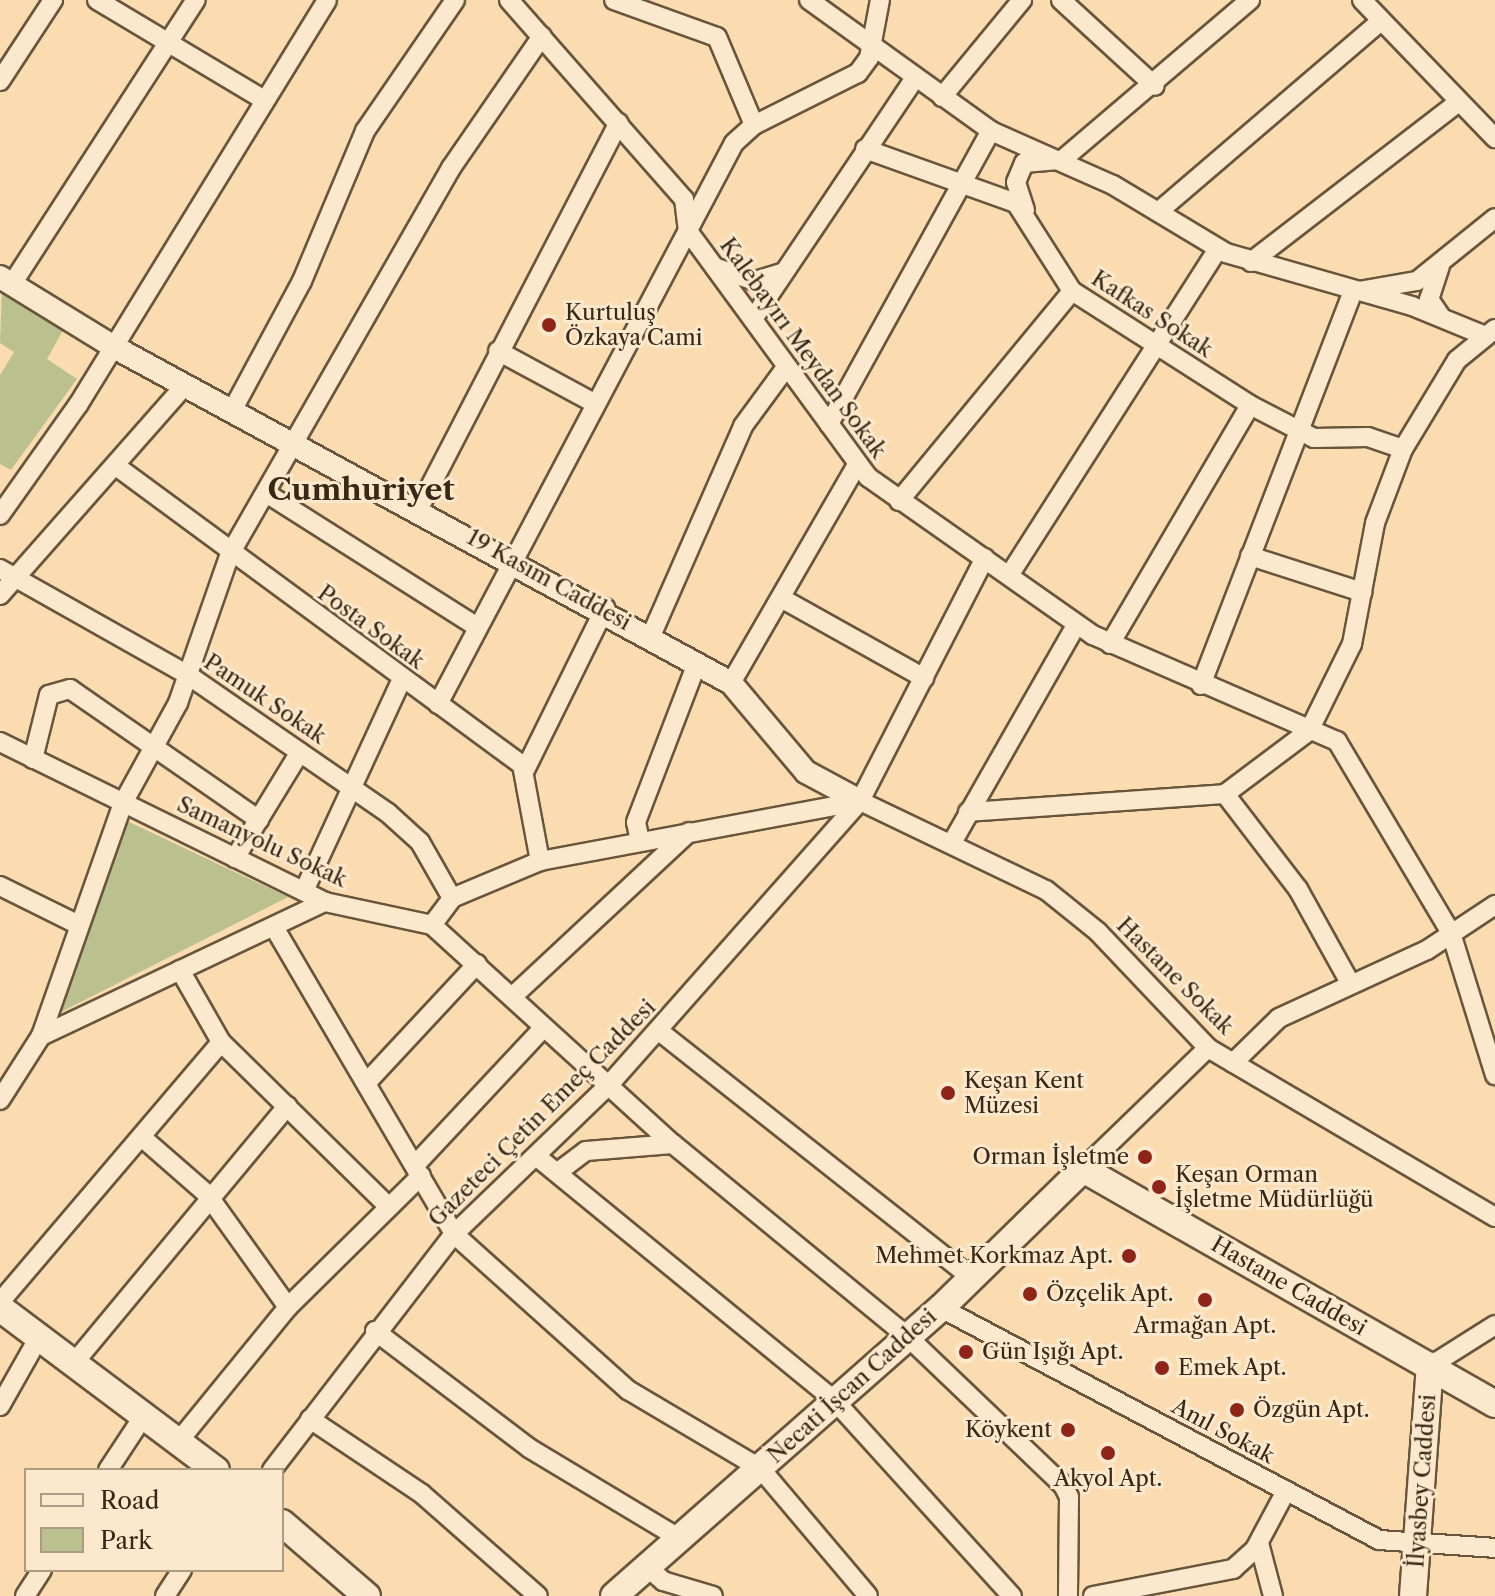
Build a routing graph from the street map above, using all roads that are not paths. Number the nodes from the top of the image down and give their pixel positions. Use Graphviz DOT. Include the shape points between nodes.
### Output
graph roads {
  1 [pos="53,0"];
  2 [pos="97,0"];
  3 [pos="196,0"];
  4 [pos="327,0"];
  5 [pos="455,0"];
  6 [pos="509,0"];
  7 [pos="614,0"];
  8 [pos="809,0"];
  9 [pos="880,0"];
  10 [pos="1022,0"];
  11 [pos="1061,0"];
  12 [pos="1250,0"];
  13 [pos="1365,1"];
  14 [pos="1380,22"];
  15 [pos="542,36"];
  16 [pos="169,40"];
  17 [pos="872,47"];
  18 [pos="914,79"];
  19 [pos="0,81"];
  20 [pos="1155,86"];
  21 [pos="942,97"];
  22 [pos="261,98"];
  23 [pos="1456,104"];
  24 [pos="619,123"];
  25 [pos="754,125"];
  26 [pos="991,131"];
  27 [pos="1495,138"];
  28 [pos="865,149"];
  29 [pos="1022,159"];
  30 [pos="1062,160"];
  31 [pos="957,182"];
  32 [pos="1158,212"];
  33 [pos="1027,215"];
  34 [pos="1495,218"];
  35 [pos="688,231"];
  36 [pos="1218,249"];
  37 [pos="1251,262"];
  38 [pos="1442,263"];
  39 [pos="714,266"];
  40 [pos="784,271"];
  41 [pos="3,279"];
  42 [pos="1072,291"];
  43 [pos="1353,292"];
  44 [pos="1441,317"];
  45 [pos="753,319"];
  46 [pos="1489,332"];
  47 [pos="1154,346"];
  48 [pos="114,347"];
  49 [pos="498,351"];
  50 [pos="787,366"];
  51 [pos="186,384"];
  52 [pos="596,404"];
  53 [pos="1250,405"];
  54 [pos="233,409"];
  55 [pos="829,424"];
  56 [pos="1300,431"];
  57 [pos="297,445"];
  58 [pos="1403,449"];
  59 [pos="857,465"];
  60 [pos="116,466"];
  61 [pos="266,493"];
  62 [pos="899,501"];
  63 [pos="418,510"];
  64 [pos="0,515"];
  65 [pos="230,554"];
  66 [pos="1250,556"];
  67 [pos="511,558"];
  68 [pos="985,558"];
  69 [pos="0,569"];
  70 [pos="1010,574"];
  71 [pos="19,575"];
  72 [pos="1362,592"];
  73 [pos="0,595"];
  74 [pos="781,598"];
  75 [pos="605,608"];
  76 [pos="1076,625"];
  77 [pos="477,627"];
  78 [pos="651,636"];
  79 [pos="1110,644"];
  80 [pos="697,663"];
  81 [pos="188,675"];
  82 [pos="924,678"];
  83 [pos="402,679"];
  84 [pos="731,683"];
  85 [pos="1201,685"];
  86 [pos="438,704"];
  87 [pos="1309,731"];
  88 [pos="0,742"];
  89 [pos="154,748"];
  90 [pos="300,752"];
  91 [pos="33,759"];
  92 [pos="525,770"];
  93 [pos="806,772"];
  94 [pos="355,790"];
  95 [pos="1225,794"];
  96 [pos="860,801"];
  97 [pos="123,803"];
  98 [pos="801,808"];
  99 [pos="968,812"];
  100 [pos="259,820"];
  101 [pos="690,831"];
  102 [pos="640,841"];
  103 [pos="953,841"];
  104 [pos="235,858"];
  105 [pos="540,861"];
  106 [pos="0,886"];
  107 [pos="304,891"];
  108 [pos="452,898"];
  109 [pos="325,902"];
  110 [pos="1495,905"];
  111 [pos="77,924"];
  112 [pos="432,925"];
  113 [pos="274,927"];
  114 [pos="1451,933"];
  115 [pos="477,964"];
  116 [pos="180,970"];
  117 [pos="1350,983"];
  118 [pos="512,997"];
  119 [pos="544,1027"];
  120 [pos="659,1031"];
  121 [pos="41,1036"];
  122 [pos="221,1042"];
  123 [pos="1208,1048"];
  124 [pos="1233,1063"];
  125 [pos="1495,1075"];
  126 [pos="368,1081"];
  127 [pos="608,1086"];
  128 [pos="0,1100"];
  129 [pos="287,1106"];
  130 [pos="145,1140"];
  131 [pos="673,1144"];
  132 [pos="536,1156"];
  133 [pos="1086,1165"];
  134 [pos="418,1170"];
  135 [pos="558,1172"];
  136 [pos="207,1194"];
  137 [pos="386,1204"];
  138 [pos="1495,1217"];
  139 [pos="454,1234"];
  140 [pos="972,1278"];
  141 [pos="0,1302"];
  142 [pos="288,1307"];
  143 [pos="0,1308"];
  144 [pos="941,1308"];
  145 [pos="1495,1325"];
  146 [pos="375,1331"];
  147 [pos="39,1337"];
  148 [pos="909,1338"];
  149 [pos="74,1363"];
  150 [pos="1435,1363"];
  151 [pos="1495,1394"];
  152 [pos="834,1400"];
  153 [pos="1495,1404"];
  154 [pos="0,1406"];
  155 [pos="143,1417"];
  156 [pos="310,1419"];
  157 [pos="178,1442"];
  158 [pos="109,1468"];
  159 [pos="213,1468"];
  160 [pos="273,1468"];
  161 [pos="760,1468"];
  162 [pos="1286,1491"];
  163 [pos="284,1525"];
  164 [pos="679,1538"];
  165 [pos="1259,1543"];
  166 [pos="1417,1548"];
  167 [pos="1495,1548"];
  168 [pos="646,1566"];
  169 [pos="41,1572"];
  170 [pos="181,1572"];
  171 [pos="1208,1576"];
  172 [pos="25,1596"];
  173 [pos="165,1596"];
  174 [pos="367,1596"];
  175 [pos="538,1596"];
  176 [pos="614,1596"];
  177 [pos="713,1596"];
  178 [pos="868,1596"];
  179 [pos="1012,1596"];
  180 [pos="1068,1596"];
  181 [pos="1093,1596"];
  182 [pos="1201,1596"];
  183 [pos="1273,1596"];
  184 [pos="1413,1596"];
  1 -- 19 [label="street"];
  2 -- 16 [label="street"];
  3 -- 16 [label="street"];
  4 -- 22 [label="street"];
  5 -- 54 [label="street" via="365,131 302,281"];
  6 -- 15 [label="street, Kalebayırı Meydan Sokak"];
  7 -- 25 [label="street" via="717,37"];
  8 -- 17 [label="street"];
  9 -- 17 [label="street"];
  10 -- 21 [label="street"];
  11 -- 20 [label="street"];
  12 -- 20 [label="street"];
  13 -- 14 [label="street"];
  14 -- 23 [label="street"];
  14 -- 32 [label="street"];
  15 -- 24 [label="street, Kalebayırı Meydan Sokak"];
  15 -- 57 [label="street" via="451,168"];
  16 -- 22 [label="street"];
  16 -- 41 [label="street"];
  17 -- 18 [label="street"];
  17 -- 25 [label="street" via="864,67 843,86"];
  18 -- 21 [label="street"];
  18 -- 28 [label="street"];
  20 -- 30 [label="street"];
  21 -- 26 [label="street"];
  22 -- 48 [label="street"];
  23 -- 27 [label="street"];
  23 -- 37 [label="street"];
  24 -- 35 [label="street, Kalebayırı Meydan Sokak" via="686,202"];
  24 -- 49 [label="street"];
  25 -- 35 [label="street" via="734,143"];
  26 -- 29 [label="street"];
  26 -- 31 [label="street"];
  28 -- 31 [label="street, Kafkas Sokak"];
  28 -- 40 [label="street"];
  29 -- 30 [label="street"];
  29 -- 31 [label="street" via="994,189"];
  29 -- 33 [label="street"];
  30 -- 32 [label="street"];
  31 -- 33 [label="street, Kafkas Sokak" via="1008,199"];
  31 -- 55 [label="street"];
  32 -- 36 [label="street"];
  33 -- 42 [label="street, Kafkas Sokak"];
  34 -- 38 [label="street"];
  35 -- 39 [label="street, Kalebayırı Meydan Sokak"];
  35 -- 52 [label="street"];
  36 -- 37 [label="street"];
  36 -- 47 [label="street"];
  37 -- 43 [label="street"];
  38 -- 43 [label="street" via="1411,284"];
  38 -- 44 [label="street" via="1429,299"];
  39 -- 40 [label="street" via="755,281"];
  39 -- 45 [label="street, Kalebayırı Meydan Sokak"];
  40 -- 45 [label="street"];
  41 -- 48 [label="street, 19 Kasım Caddesi"];
  42 -- 47 [label="street, Kafkas Sokak"];
  42 -- 62 [label="street"];
  43 -- 44 [label="street"];
  43 -- 56 [label="street"];
  44 -- 46 [label="street"];
  45 -- 50 [label="street, Kalebayırı Meydan Sokak"];
  46 -- 58 [label="street" via="1457,360"];
  47 -- 53 [label="street, Kafkas Sokak"];
  47 -- 70 [label="street"];
  48 -- 51 [label="street, 19 Kasım Caddesi"];
  48 -- 64 [label="street"];
  49 -- 52 [label="street"];
  49 -- 63 [label="street"];
  50 -- 55 [label="street, Kalebayırı Meydan Sokak"];
  50 -- 78 [label="street" via="743,426"];
  51 -- 54 [label="street, 19 Kasım Caddesi"];
  51 -- 60 [label="street"];
  52 -- 67 [label="street"];
  53 -- 56 [label="street, Kafkas Sokak"];
  53 -- 79 [label="street"];
  54 -- 57 [label="street, 19 Kasım Caddesi"];
  55 -- 59 [label="street, Kalebayırı Meydan Sokak"];
  56 -- 58 [label="street, Kafkas Sokak" via="1321,439 1377,438"];
  56 -- 66 [label="street"];
  57 -- 61 [label="street"];
  57 -- 63 [label="street, 19 Kasım Caddesi"];
  58 -- 72 [label="street" via="1378,512"];
  59 -- 62 [label="street, Kalebayırı Meydan Sokak"];
  59 -- 74 [label="street"];
  60 -- 65 [label="street, Posta Sokak"];
  60 -- 71 [label="street"];
  61 -- 65 [label="street"];
  61 -- 77 [label="street"];
  62 -- 68 [label="street, Kalebayırı Meydan Sokak"];
  63 -- 67 [label="street, 19 Kasım Caddesi"];
  65 -- 81 [label="street"];
  65 -- 83 [label="street, Posta Sokak"];
  66 -- 72 [label="street"];
  66 -- 85 [label="street"];
  67 -- 75 [label="street, 19 Kasım Caddesi"];
  67 -- 77 [label="street"];
  68 -- 70 [label="street, Kalebayırı Meydan Sokak"];
  68 -- 82 [label="street, Gazeteci Çetin Emeç Caddesi"];
  69 -- 71 [label="street, Pamuk Sokak"];
  70 -- 76 [label="street, Kalebayırı Meydan Sokak"];
  71 -- 73 [label="street"];
  71 -- 81 [label="street, Pamuk Sokak"];
  72 -- 87 [label="street" via="1352,644"];
  74 -- 82 [label="street"];
  74 -- 84 [label="street"];
  75 -- 78 [label="street, 19 Kasım Caddesi"];
  75 -- 92 [label="street"];
  76 -- 79 [label="street, Kalebayırı Meydan Sokak"];
  76 -- 99 [label="street"];
  77 -- 86 [label="street"];
  78 -- 80 [label="street, 19 Kasım Caddesi"];
  79 -- 85 [label="street, Kalebayırı Meydan Sokak"];
  80 -- 84 [label="street, 19 Kasım Caddesi"];
  80 -- 102 [label="street" via="636,822"];
  81 -- 89 [label="street"];
  81 -- 90 [label="street, Pamuk Sokak"];
  82 -- 96 [label="street, Gazeteci Çetin Emeç Caddesi"];
  83 -- 86 [label="street, Posta Sokak"];
  83 -- 94 [label="street"];
  84 -- 93 [label="street, 19 Kasım Caddesi"];
  85 -- 87 [label="street, Kalebayırı Meydan Sokak"];
  86 -- 92 [label="street, Posta Sokak"];
  87 -- 95 [label="street"];
  87 -- 114 [label="street, Kalebayırı Meydan Sokak" via="1337,741"];
  88 -- 91 [label="street, Samanyolu Sokak"];
  89 -- 91 [label="street" via="63,688 49,695"];
  89 -- 97 [label="street"];
  89 -- 100 [label="street"];
  90 -- 94 [label="street, Pamuk Sokak"];
  90 -- 100 [label="street"];
  91 -- 97 [label="street, Samanyolu Sokak"];
  92 -- 105 [label="street"];
  93 -- 96 [label="street, 19 Kasım Caddesi"];
  93 -- 98 [label="street" via="811,793"];
  94 -- 107 [label="street"];
  94 -- 108 [label="street, Pamuk Sokak" via="413,834"];
  95 -- 99 [label="street"];
  95 -- 117 [label="street" via="1298,889"];
  96 -- 98 [label="street"];
  96 -- 103 [label="street, Hastane Sokak"];
  96 -- 120 [label="street, Gazeteci Çetin Emeç Caddesi"];
  97 -- 104 [label="street, Samanyolu Sokak"];
  97 -- 111 [label="street"];
  98 -- 101 [label="street"];
  99 -- 103 [label="street"];
  100 -- 104 [label="street"];
  101 -- 102 [label="street"];
  101 -- 118 [label="street"];
  102 -- 105 [label="street"];
  103 -- 123 [label="street, Hastane Sokak" via="1071,909"];
  104 -- 107 [label="street, Samanyolu Sokak"];
  105 -- 108 [label="street"];
  106 -- 111 [label="street"];
  107 -- 109 [label="street, Samanyolu Sokak"];
  108 -- 112 [label="street"];
  109 -- 112 [label="street, Samanyolu Sokak"];
  109 -- 113 [label="street"];
  110 -- 114 [label="street"];
  111 -- 121 [label="street"];
  112 -- 115 [label="street, Samanyolu Sokak"];
  113 -- 116 [label="street"];
  113 -- 126 [label="street"];
  114 -- 117 [label="street"];
  114 -- 125 [label="street, Kalebayırı Meydan Sokak"];
  115 -- 118 [label="street, Samanyolu Sokak"];
  115 -- 126 [label="street"];
  116 -- 121 [label="street"];
  116 -- 122 [label="street"];
  117 -- 124 [label="street" via="1266,1026"];
  118 -- 119 [label="street, Samanyolu Sokak"];
  119 -- 127 [label="street, Samanyolu Sokak"];
  119 -- 134 [label="street"];
  120 -- 127 [label="street, Gazeteci Çetin Emeç Caddesi"];
  120 -- 140 [label="street"];
  121 -- 128 [label="street"];
  122 -- 129 [label="street"];
  122 -- 130 [label="street"];
  123 -- 124 [label="street, Hastane Sokak"];
  123 -- 133 [label="street"];
  124 -- 138 [label="street, Hastane Sokak"];
  126 -- 134 [label="street"];
  127 -- 131 [label="street, Samanyolu Sokak"];
  127 -- 132 [label="street, Gazeteci Çetin Emeç Caddesi"];
  129 -- 136 [label="street"];
  129 -- 137 [label="street"];
  130 -- 136 [label="street"];
  130 -- 141 [label="street"];
  131 -- 135 [label="street" via="586,1151"];
  131 -- 148 [label="street, Samanyolu Sokak"];
  132 -- 135 [label="street"];
  132 -- 139 [label="street, Gazeteci Çetin Emeç Caddesi"];
  133 -- 140 [label="main road, Necati İşcan Caddesi"];
  133 -- 150 [label="main road, Hastane Caddesi"];
  134 -- 137 [label="street"];
  134 -- 139 [label="street"];
  135 -- 152 [label="street"];
  136 -- 142 [label="street"];
  136 -- 149 [label="street"];
  137 -- 142 [label="street"];
  139 -- 146 [label="street, Gazeteci Çetin Emeç Caddesi"];
  139 -- 161 [label="street" via="628,1390"];
  140 -- 144 [label="main road, Necati İşcan Caddesi"];
  142 -- 157 [label="street"];
  143 -- 147 [label="main road"];
  144 -- 148 [label="main road, Necati İşcan Caddesi"];
  144 -- 162 [label="street, Anıl Sokak"];
  145 -- 150 [label="street"];
  146 -- 156 [label="street, Gazeteci Çetin Emeç Caddesi"];
  146 -- 164 [label="street" via="529,1448"];
  147 -- 149 [label="main road"];
  147 -- 154 [label="street"];
  148 -- 152 [label="main road, Necati İşcan Caddesi"];
  148 -- 180 [label="street, Samanyolu Sokak" via="1067,1490"];
  149 -- 155 [label="main road"];
  150 -- 151 [label="main road, Hastane Caddesi"];
  150 -- 153 [label="main road, Hastane Caddesi"];
  150 -- 166 [label="main road, İlyasbey Caddesi"];
  152 -- 161 [label="main road, Necati İşcan Caddesi"];
  152 -- 179 [label="street"];
  155 -- 157 [label="main road"];
  155 -- 158 [label="street"];
  156 -- 160 [label="street, Gazeteci Çetin Emeç Caddesi"];
  156 -- 175 [label="street" via="422,1494"];
  157 -- 159 [label="main road"];
  161 -- 164 [label="main road, Necati İşcan Caddesi"];
  161 -- 178 [label="street"];
  162 -- 165 [label="street"];
  162 -- 166 [label="street, Anıl Sokak" via="1379,1540"];
  163 -- 174 [label="main road"];
  164 -- 168 [label="main road, Necati İşcan Caddesi"];
  165 -- 171 [label="street" via="1240,1565"];
  165 -- 183 [label="street"];
  166 -- 167 [label="street, Anıl Sokak"];
  166 -- 184 [label="main road, İlyasbey Caddesi"];
  168 -- 176 [label="main road, Necati İşcan Caddesi"];
  168 -- 177 [label="street" via="663,1581"];
  169 -- 172 [label="street"];
  170 -- 173 [label="street"];
  171 -- 181 [label="street"];
  171 -- 182 [label="street"];
}
